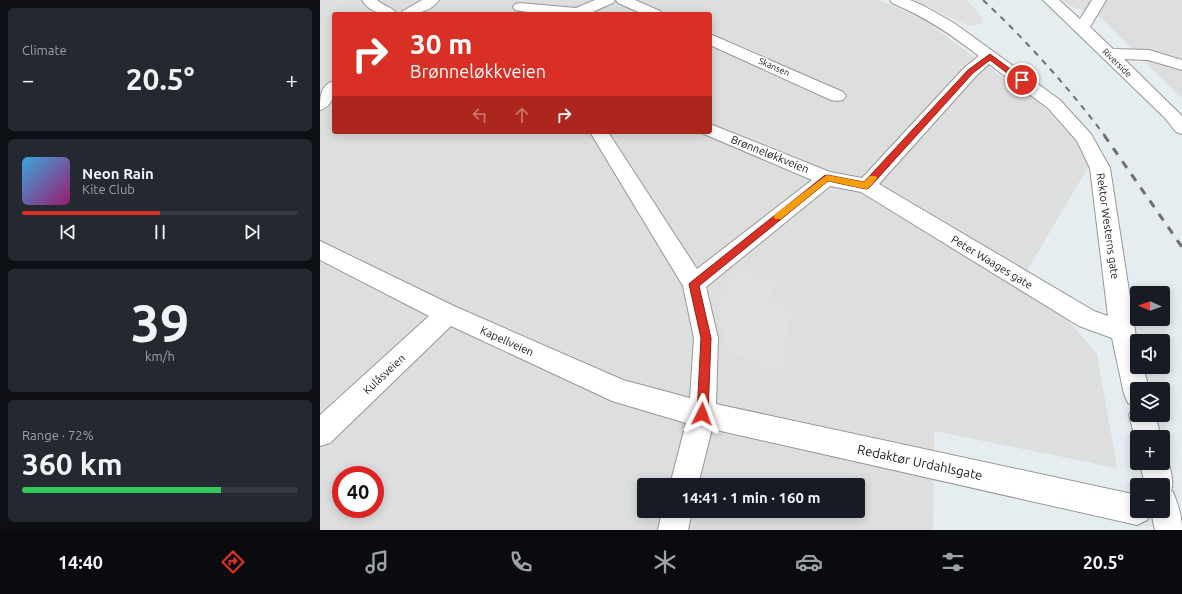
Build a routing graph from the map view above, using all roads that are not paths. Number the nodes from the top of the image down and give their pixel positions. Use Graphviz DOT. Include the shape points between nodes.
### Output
graph roads {
  1 [pos="369,0"];
  2 [pos="432,0"];
  3 [pos="608,0"];
  4 [pos="623,0"];
  5 [pos="897,0"];
  6 [pos="1050,0"];
  7 [pos="1098,0"];
  8 [pos="520,7"];
  9 [pos="386,12"];
  10 [pos="411,12"];
  11 [pos="565,12"];
  12 [pos="577,12"];
  13 [pos="650,12"];
  14 [pos="1082,28"];
  15 [pos="712,40"];
  16 [pos="1107,54"];
  17 [pos="990,56"];
  18 [pos="1182,65"];
  19 [pos="332,89"];
  20 [pos="838,96"];
  21 [pos="320,104"];
  22 [pos="1182,128"];
  23 [pos="712,131"];
  24 [pos="600,134"];
  25 [pos="827,178"];
  26 [pos="866,186"];
  27 [pos="320,250"];
  28 [pos="694,284"];
  29 [pos="448,314"];
  30 [pos="1122,331"];
  31 [pos="1134,382"];
  32 [pos="702,414"];
  33 [pos="320,433"];
  34 [pos="686,478"];
  35 [pos="1130,508"];
  36 [pos="675,518"];
  37 [pos="672,530"];
  1 -- 9 [label="street"];
  2 -- 10 [label="street"];
  3 -- 12 [label="street"];
  4 -- 13 [label="street"];
  5 -- 17 [label="street, Rektor Westerns gate" via="948,26"];
  6 -- 14 [label="street, Riverside"];
  7 -- 14 [label="street"];
  8 -- 11 [label="street"];
  14 -- 16 [label="street, Riverside"];
  15 -- 20 [label="street, Skansen"];
  16 -- 18 [label="street" via="1149,56"];
  16 -- 22 [label="street, Riverside" via="1171,114"];
  17 -- 26 [label="street" via="970,72"];
  17 -- 30 [label="street, Rektor Westerns gate" via="1054,104 1085,138 1100,168"];
  19 -- 21 [label="street"];
  23 -- 25 [label="street, Brønneløkkveien"];
  24 -- 28 [label="street"];
  25 -- 26 [label="street, Peter Waages gate"];
  25 -- 28 [label="street, Brønneløkkveien"];
  26 -- 30 [label="street, Peter Waages gate" via="1087,319"];
  27 -- 29 [label="street, Kapellveien"];
  28 -- 32 [label="street" via="706,338"];
  29 -- 32 [label="street, Kapellveien" via="621,392"];
  29 -- 33 [label="street, Kulåsveien"];
  30 -- 31 [label="street, Rektor Westerns gate"];
  32 -- 34 [label="street"];
  32 -- 35 [label="street, Redaktør Urdahlsgate"];
  36 -- 37 [label="street"];
}
